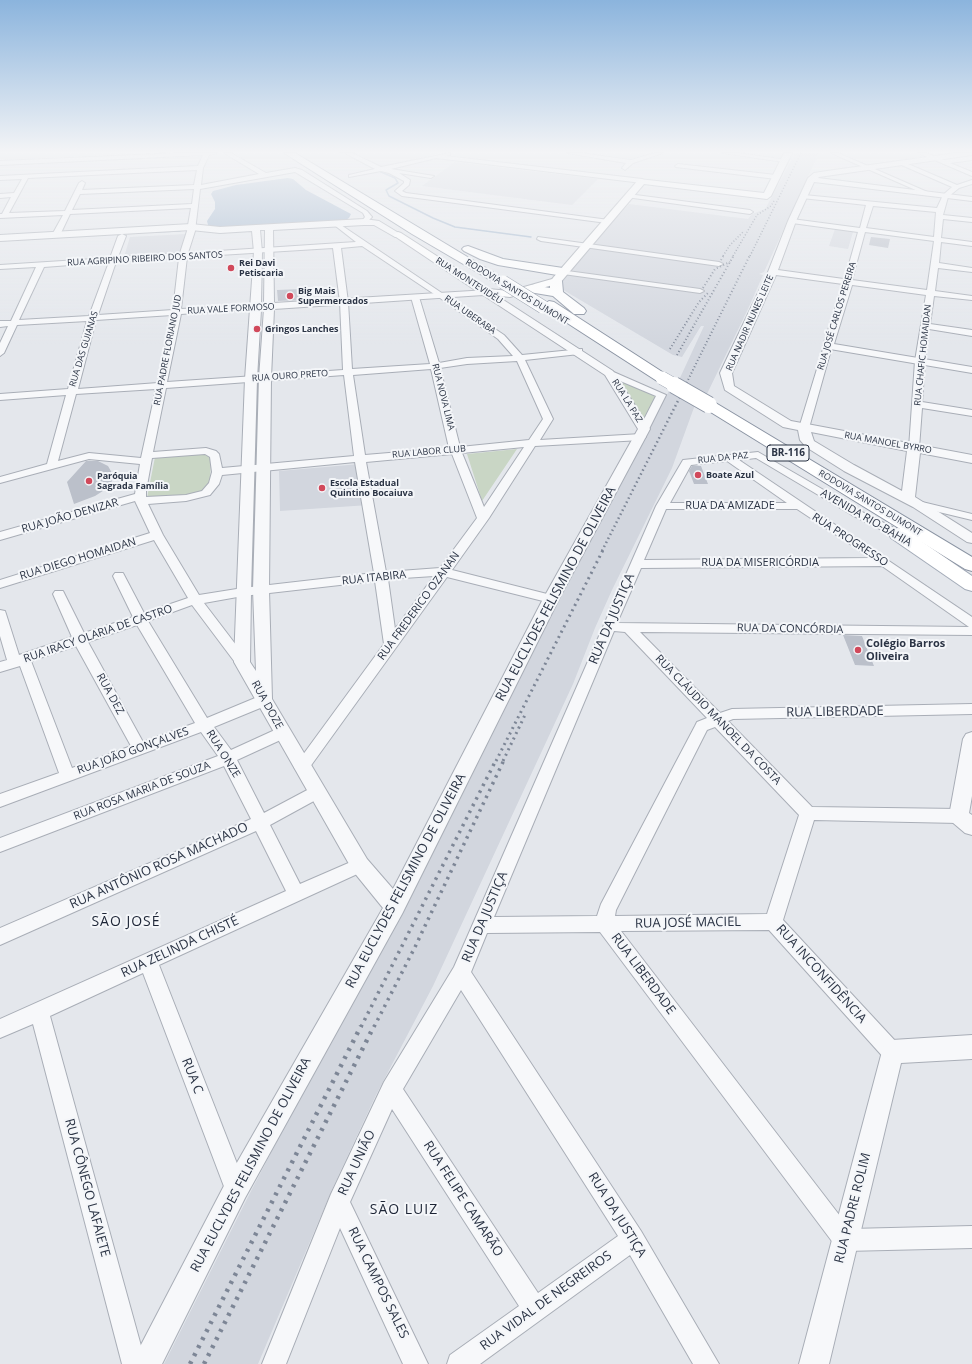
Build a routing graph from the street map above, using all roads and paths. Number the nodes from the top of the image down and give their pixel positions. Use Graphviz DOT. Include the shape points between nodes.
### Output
graph roads {
  1 [pos="64,217"];
  2 [pos="193,217"];
  3 [pos="369,217"];
  4 [pos="391,217"];
  5 [pos="400,217"];
  6 [pos="400,217"];
  7 [pos="574,217"];
  8 [pos="611,217"];
  9 [pos="794,217"];
  10 [pos="866,217"];
  11 [pos="940,217"];
  12 [pos="957,217"];
  13 [pos="972,220"];
  14 [pos="607,221"];
  15 [pos="792,221"];
  16 [pos="364,222"];
  17 [pos="336,224"];
  18 [pos="417,226"];
  19 [pos="256,228"];
  20 [pos="269,228"];
  21 [pos="191,229"];
  22 [pos="862,230"];
  23 [pos="56,235"];
  24 [pos="398,235"];
  25 [pos="122,236"];
  26 [pos="445,236"];
  27 [pos="0,238"];
  28 [pos="540,238"];
  29 [pos="938,239"];
  30 [pos="0,243"];
  31 [pos="363,244"];
  32 [pos="972,244"];
  33 [pos="586,246"];
  34 [pos="337,247"];
  35 [pos="270,251"];
  36 [pos="258,252"];
  37 [pos="183,257"];
  38 [pos="113,261"];
  39 [pos="41,264"];
  40 [pos="720,264"];
  41 [pos="935,266"];
  42 [pos="0,267"];
  43 [pos="972,270"];
  44 [pos="773,272"];
  45 [pos="506,281"];
  46 [pos="559,282"];
  47 [pos="848,282"];
  48 [pos="532,289"];
  49 [pos="700,291"];
  50 [pos="485,292"];
  51 [pos="930,292"];
  52 [pos="510,294"];
  53 [pos="443,296"];
  54 [pos="415,297"];
  55 [pos="972,298"];
  56 [pos="344,302"];
  57 [pos="263,307"];
  58 [pos="508,307"];
  59 [pos="178,312"];
  60 [pos="92,319"];
  61 [pos="14,323"];
  62 [pos="0,324"];
  63 [pos="925,326"];
  64 [pos="972,333"];
  65 [pos="828,346"];
  66 [pos="579,351"];
  67 [pos="0,353"];
  68 [pos="520,358"];
  69 [pos="920,362"];
  70 [pos="435,366"];
  71 [pos="643,366"];
  72 [pos="972,370"];
  73 [pos="348,372"];
  74 [pos="609,373"];
  75 [pos="265,378"];
  76 [pos="251,379"];
  77 [pos="162,385"];
  78 [pos="71,392"];
  79 [pos="661,395"];
  80 [pos="0,397"];
  81 [pos="917,404"];
  82 [pos="972,413"];
  83 [pos="804,428"];
  84 [pos="642,433"];
  85 [pos="533,443"];
  86 [pos="914,448"];
  87 [pos="455,449"];
  88 [pos="758,455"];
  89 [pos="728,457"];
  90 [pos="148,458"];
  91 [pos="360,458"];
  92 [pos="972,459"];
  93 [pos="687,462"];
  94 [pos="52,464"];
  95 [pos="265,468"];
  96 [pos="249,470"];
  97 [pos="217,472"];
  98 [pos="0,480"];
  99 [pos="141,499"];
  100 [pos="913,502"];
  101 [pos="662,506"];
  102 [pos="799,506"];
  103 [pos="866,507"];
  104 [pos="972,517"];
  105 [pos="483,518"];
  106 [pos="157,535"];
  107 [pos="0,536"];
  108 [pos="972,539"];
  109 [pos="885,562"];
  110 [pos="636,564"];
  111 [pos="972,565"];
  112 [pos="444,572"];
  113 [pos="119,576"];
  114 [pos="381,576"];
  115 [pos="0,584"];
  116 [pos="972,585"];
  117 [pos="261,590"];
  118 [pos="243,592"];
  119 [pos="60,594"];
  120 [pos="551,599"];
  121 [pos="195,600"];
  122 [pos="0,614"];
  123 [pos="141,620"];
  124 [pos="972,623"];
  125 [pos="608,627"];
  126 [pos="629,628"];
  127 [pos="972,631"];
  128 [pos="80,640"];
  129 [pos="391,644"];
  130 [pos="20,661"];
  131 [pos="242,662"];
  132 [pos="0,667"];
  133 [pos="265,700"];
  134 [pos="972,710"];
  135 [pos="717,720"];
  136 [pos="204,725"];
  137 [pos="282,732"];
  138 [pos="972,739"];
  139 [pos="140,749"];
  140 [pos="228,758"];
  141 [pos="302,766"];
  142 [pos="67,775"];
  143 [pos="317,792"];
  144 [pos="0,801"];
  145 [pos="808,813"];
  146 [pos="965,821"];
  147 [pos="260,822"];
  148 [pos="0,845"];
  149 [pos="360,865"];
  150 [pos="296,893"];
  151 [pos="395,907"];
  152 [pos="774,922"];
  153 [pos="605,924"];
  154 [pos="482,925"];
  155 [pos="0,937"];
  156 [pos="149,963"];
  157 [pos="461,973"];
  158 [pos="39,1012"];
  159 [pos="0,1029"];
  160 [pos="972,1047"];
  161 [pos="892,1052"];
  162 [pos="391,1089"];
  163 [pos="236,1188"];
  164 [pos="339,1202"];
  165 [pos="972,1236"];
  166 [pos="633,1239"];
  167 [pos="845,1240"];
  168 [pos="534,1308"];
  169 [pos="134,1364"];
  170 [pos="146,1364"];
  171 [pos="274,1364"];
  172 [pos="416,1364"];
  173 [pos="459,1364"];
  174 [pos="707,1364"];
  175 [pos="814,1364"];
  1 -- 23 [label="street"];
  2 -- 21 [label="street, RUA PADRE FLORIANO JUD"];
  3 -- 16 [label="street"];
  4 -- 24 [label="main road" via="389,224"];
  5 -- 18 [label="main road, RODOVIA SANTOS DUMONT / BR-116"];
  6 -- 45 [label="main road, RODOVIA SANTOS DUMONT / BR-116"];
  7 -- 14 [label="street"];
  8 -- 14 [label="main road"];
  9 -- 15 [label="street, RUA NADIR NUNES LEITE"];
  10 -- 22 [label="street, RUA JOSÉ CARLOS PEREIRA"];
  11 -- 29 [label="street, RUA CHAFIC HOMAIDAN"];
  12 -- 13 [label="street"];
  14 -- 33 [label="main road"];
  15 -- 22 [label="street"];
  15 -- 44 [label="street, RUA NADIR NUNES LEITE"];
  16 -- 17 [label="street, RUA MONTEVIDÉU"];
  16 -- 24 [label="street, RUA MONTEVIDÉU" via="376,223"];
  17 -- 20 [label="street, RUA MONTEVIDÉU"];
  17 -- 31 [label="street, RUA UBERABA"];
  18 -- 24 [label="main road"];
  18 -- 45 [label="main road, RODOVIA SANTOS DUMONT / BR-116"];
  19 -- 20 [label="street, RUA MONTEVIDÉU"];
  19 -- 21 [label="street, RUA MONTEVIDÉU"];
  19 -- 36 [label="street"];
  20 -- 35 [label="street"];
  21 -- 23 [label="street"];
  21 -- 25 [label="street"];
  21 -- 37 [label="street, RUA PADRE FLORIANO JUD"];
  22 -- 29 [label="street"];
  22 -- 47 [label="street, RUA JOSÉ CARLOS PEREIRA"];
  23 -- 27 [label="street"];
  24 -- 50 [label="main road, RUA MONTEVIDÉU"];
  25 -- 30 [label="street"];
  25 -- 38 [label="street, RUA DAS GUIANAS"];
  26 -- 46 [label="main road" via="484,257"];
  28 -- 33 [label="street"];
  29 -- 32 [label="street"];
  29 -- 41 [label="street, RUA CHAFIC HOMAIDAN"];
  31 -- 34 [label="street, RUA AGRIPINO RIBEIRO DOS SANTOS"];
  31 -- 53 [label="street, RUA UBERABA"];
  33 -- 40 [label="street"];
  33 -- 46 [label="main road"];
  34 -- 35 [label="street, RUA AGRIPINO RIBEIRO DOS SANTOS"];
  34 -- 56 [label="street"];
  35 -- 36 [label="street, RUA AGRIPINO RIBEIRO DOS SANTOS"];
  35 -- 57 [label="street"];
  36 -- 37 [label="street, RUA AGRIPINO RIBEIRO DOS SANTOS"];
  36 -- 57 [label="street"];
  37 -- 38 [label="street, RUA AGRIPINO RIBEIRO DOS SANTOS"];
  37 -- 59 [label="street, RUA PADRE FLORIANO JUD"];
  38 -- 39 [label="street, RUA AGRIPINO RIBEIRO DOS SANTOS"];
  38 -- 60 [label="street, RUA DAS GUIANAS"];
  39 -- 42 [label="street, RUA AGRIPINO RIBEIRO DOS SANTOS"];
  39 -- 61 [label="street"];
  41 -- 43 [label="street"];
  41 -- 51 [label="street, RUA CHAFIC HOMAIDAN"];
  44 -- 47 [label="street"];
  44 -- 83 [label="street, RUA NADIR NUNES LEITE" via="726,373 729,388 787,424"];
  45 -- 71 [label="main road, RODOVIA SANTOS DUMONT / BR-116, bridge" via="638,366"];
  46 -- 48 [label="main road"];
  46 -- 49 [label="street"];
  46 -- 71 [label="main road" via="581,313 630,346"];
  47 -- 51 [label="street"];
  47 -- 65 [label="street, RUA JOSÉ CARLOS PEREIRA"];
  48 -- 52 [label="main road, RUA VALE FORMOSO"];
  50 -- 52 [label="main road, RUA VALE FORMOSO"];
  50 -- 53 [label="street, RUA VALE FORMOSO"];
  50 -- 58 [label="street, RUA MONTEVIDÉU"];
  51 -- 55 [label="street"];
  51 -- 63 [label="street, RUA CHAFIC HOMAIDAN"];
  52 -- 58 [label="street"];
  53 -- 54 [label="street, RUA VALE FORMOSO"];
  53 -- 68 [label="street, RUA UBERABA" via="501,337"];
  54 -- 56 [label="street, RUA VALE FORMOSO"];
  54 -- 70 [label="street, RUA NOVA LIMA"];
  56 -- 57 [label="street, RUA VALE FORMOSO"];
  56 -- 73 [label="street"];
  57 -- 59 [label="street, RUA VALE FORMOSO"];
  57 -- 75 [label="street"];
  57 -- 76 [label="street"];
  58 -- 66 [label="street, RUA MONTEVIDÉU"];
  59 -- 60 [label="street, RUA VALE FORMOSO"];
  59 -- 77 [label="street, RUA PADRE FLORIANO JUD"];
  60 -- 61 [label="street, RUA VALE FORMOSO"];
  60 -- 78 [label="street, RUA DAS GUIANAS"];
  61 -- 62 [label="street, RUA VALE FORMOSO"];
  61 -- 67 [label="street"];
  63 -- 64 [label="street"];
  63 -- 69 [label="street, RUA CHAFIC HOMAIDAN"];
  65 -- 69 [label="street"];
  65 -- 83 [label="street, RUA JOSÉ CARLOS PEREIRA"];
  66 -- 68 [label="street, RUA OURO PRETO"];
  66 -- 74 [label="street, RUA MONTEVIDÉU"];
  68 -- 70 [label="street, RUA OURO PRETO"];
  68 -- 85 [label="street, RUA UBERABA" via="548,419"];
  69 -- 72 [label="street"];
  69 -- 81 [label="street, RUA CHAFIC HOMAIDAN"];
  70 -- 73 [label="street, RUA OURO PRETO"];
  70 -- 87 [label="street, RUA NOVA LIMA"];
  71 -- 103 [label="main road, RODOVIA SANTOS DUMONT / BR-116, bridge"];
  73 -- 75 [label="street, RUA OURO PRETO"];
  73 -- 91 [label="street"];
  74 -- 79 [label="street, RUA MONTEVIDÉU"];
  74 -- 84 [label="street, RUA LA PAZ"];
  75 -- 76 [label="street, RUA OURO PRETO"];
  75 -- 95 [label="street"];
  76 -- 77 [label="street, RUA OURO PRETO"];
  76 -- 96 [label="street"];
  77 -- 78 [label="street, RUA OURO PRETO"];
  77 -- 90 [label="street, RUA PADRE FLORIANO JUD"];
  78 -- 80 [label="street, RUA OURO PRETO"];
  78 -- 94 [label="street, RUA DAS GUIANAS"];
  79 -- 84 [label="street, RUA EUCLYDES FELISMINO DE OLIVEIRA"];
  81 -- 82 [label="street"];
  81 -- 86 [label="street, RUA CHAFIC HOMAIDAN"];
  83 -- 86 [label="street, RUA MANOEL BYRRO"];
  83 -- 100 [label="street" via="806,440 810,444"];
  84 -- 85 [label="street, RUA LABOR CLUB"];
  84 -- 120 [label="street, RUA EUCLYDES FELISMINO DE OLIVEIRA"];
  85 -- 87 [label="street, RUA LABOR CLUB"];
  85 -- 105 [label="street, RUA FREDERICO OZANAN"];
  86 -- 92 [label="street, RUA MANOEL BYRRO"];
  86 -- 100 [label="street, RUA CHAFIC HOMAIDAN"];
  87 -- 91 [label="street, RUA LABOR CLUB"];
  87 -- 105 [label="street, RUA NOVA LIMA"];
  88 -- 89 [label="street, RUA DA PAZ"];
  88 -- 103 [label="street, AVENIDA RIO-BAHIA"];
  89 -- 93 [label="street, RUA DA PAZ"];
  89 -- 102 [label="street, RUA PROGRESSO"];
  90 -- 94 [label="street" via="89,456"];
  90 -- 97 [label="street" via="206,451 215,456"];
  90 -- 99 [label="street, RUA PADRE FLORIANO JUD" via="140,491"];
  91 -- 95 [label="street, RUA LABOR CLUB"];
  91 -- 114 [label="street"];
  93 -- 101 [label="street, RUA DA JUSTIÇA"];
  94 -- 98 [label="street"];
  95 -- 96 [label="street, RUA LABOR CLUB"];
  95 -- 117 [label="street"];
  96 -- 97 [label="street, RUA LABOR CLUB"];
  96 -- 118 [label="street"];
  97 -- 99 [label="street, RUA JOÃO DENIZAR" via="214,484 206,493 186,498"];
  99 -- 106 [label="street, RUA DOZE"];
  99 -- 107 [label="street, RUA JOÃO DENIZAR"];
  100 -- 104 [label="street"];
  100 -- 108 [label="street"];
  101 -- 102 [label="street, RUA DA AMIZADE"];
  101 -- 110 [label="street, RUA DA JUSTIÇA"];
  102 -- 109 [label="street, RUA PROGRESSO"];
  103 -- 111 [label="main road, RODOVIA SANTOS DUMONT / BR-116"];
  103 -- 116 [label="main road, AVENIDA RIO-BAHIA" via="898,534"];
  105 -- 112 [label="street, RUA FREDERICO OZANAN"];
  106 -- 115 [label="street, RUA DIEGO HOMAIDAN"];
  106 -- 121 [label="street, RUA DOZE"];
  109 -- 110 [label="street, RUA DA MISERICÓRDIA"];
  109 -- 124 [label="street, RUA PROGRESSO"];
  110 -- 125 [label="street, RUA DA JUSTIÇA"];
  112 -- 114 [label="street, RUA ITABIRA"];
  112 -- 120 [label="street, RUA ITABIRA"];
  112 -- 129 [label="street, RUA FREDERICO OZANAN"];
  113 -- 123 [label="street, RUA ONZE"];
  114 -- 117 [label="street, RUA ITABIRA"];
  114 -- 129 [label="street"];
  117 -- 118 [label="street, RUA ITABIRA"];
  117 -- 133 [label="street"];
  118 -- 121 [label="street, RUA ITABIRA"];
  118 -- 131 [label="street"];
  119 -- 128 [label="street, RUA DEZ"];
  120 -- 151 [label="street, RUA EUCLYDES FELISMINO DE OLIVEIRA"];
  121 -- 123 [label="street, RUA IRACY OLARIA DE CASTRO"];
  121 -- 131 [label="street, RUA DOZE"];
  122 -- 130 [label="street"];
  123 -- 128 [label="street, RUA IRACY OLARIA DE CASTRO"];
  123 -- 136 [label="street, RUA ONZE"];
  125 -- 126 [label="street, RUA DA CONCÓRDIA"];
  125 -- 154 [label="street, RUA DA JUSTIÇA"];
  126 -- 127 [label="street, RUA DA CONCÓRDIA"];
  126 -- 135 [label="street, RUA CLÁUDIO MANOEL DA COSTA"];
  128 -- 130 [label="street, RUA IRACY OLARIA DE CASTRO"];
  128 -- 139 [label="street, RUA DEZ"];
  129 -- 141 [label="street, RUA FREDERICO OZANAN"];
  130 -- 132 [label="street, RUA IRACY OLARIA DE CASTRO"];
  130 -- 142 [label="street"];
  131 -- 133 [label="street, RUA DOZE"];
  133 -- 136 [label="street, RUA JOÃO GONÇALVES"];
  133 -- 137 [label="street, RUA DOZE"];
  134 -- 135 [label="street, RUA LIBERDADE" via="732,714"];
  135 -- 145 [label="street, RUA CLÁUDIO MANOEL DA COSTA"];
  135 -- 153 [label="street, RUA LIBERDADE" via="702,726 607,909"];
  136 -- 139 [label="street, RUA JOÃO GONÇALVES"];
  136 -- 140 [label="street, RUA ONZE"];
  137 -- 140 [label="street, RUA ROSA MARIA DE SOUZA"];
  137 -- 141 [label="street, RUA DOZE"];
  138 -- 146 [label="street"];
  139 -- 142 [label="street, RUA JOÃO GONÇALVES"];
  140 -- 147 [label="street, RUA ONZE"];
  140 -- 148 [label="street, RUA ROSA MARIA DE SOUZA"];
  141 -- 143 [label="street, RUA DOZE"];
  142 -- 144 [label="street, RUA JOÃO GONÇALVES"];
  143 -- 147 [label="street, RUA ANTÔNIO ROSA MACHADO"];
  143 -- 149 [label="street, RUA DOZE"];
  145 -- 146 [label="street"];
  145 -- 152 [label="street, RUA INCONFIDÊNCIA"];
  147 -- 150 [label="street, RUA ONZE"];
  147 -- 155 [label="street, RUA ANTÔNIO ROSA MACHADO"];
  149 -- 150 [label="street, RUA ZELINDA CHISTÉ"];
  149 -- 151 [label="street, RUA DOZE"];
  150 -- 156 [label="street, RUA ZELINDA CHISTÉ"];
  151 -- 163 [label="street, RUA EUCLYDES FELISMINO DE OLIVEIRA"];
  152 -- 153 [label="street, RUA JOSÉ MACIEL"];
  152 -- 161 [label="street, RUA INCONFIDÊNCIA"];
  153 -- 154 [label="street, RUA JOSÉ MACIEL"];
  153 -- 167 [label="street, RUA LIBERDADE"];
  154 -- 157 [label="street, RUA DA JUSTIÇA"];
  156 -- 158 [label="street, RUA ZELINDA CHISTÉ"];
  156 -- 163 [label="street, RUA C"];
  157 -- 162 [label="street, RUA UNIÃO"];
  157 -- 166 [label="street, RUA DA JUSTIÇA"];
  158 -- 159 [label="street, RUA ZELINDA CHISTÉ"];
  158 -- 169 [label="street, RUA CÔNEGO LAFAIETE"];
  160 -- 161 [label="street"];
  161 -- 167 [label="street, RUA PADRE ROLIM"];
  162 -- 164 [label="street, RUA UNIÃO"];
  162 -- 168 [label="street, RUA FELIPE CAMARÃO"];
  163 -- 170 [label="street, RUA EUCLYDES FELISMINO DE OLIVEIRA"];
  164 -- 171 [label="street, RUA UNIÃO"];
  164 -- 172 [label="street, RUA CAMPOS SALES"];
  165 -- 167 [label="street"];
  166 -- 168 [label="street, RUA VIDAL DE NEGREIROS"];
  166 -- 174 [label="street, RUA DA JUSTIÇA"];
  167 -- 175 [label="street, RUA PADRE ROLIM"];
  168 -- 173 [label="street, RUA VIDAL DE NEGREIROS"];
}
